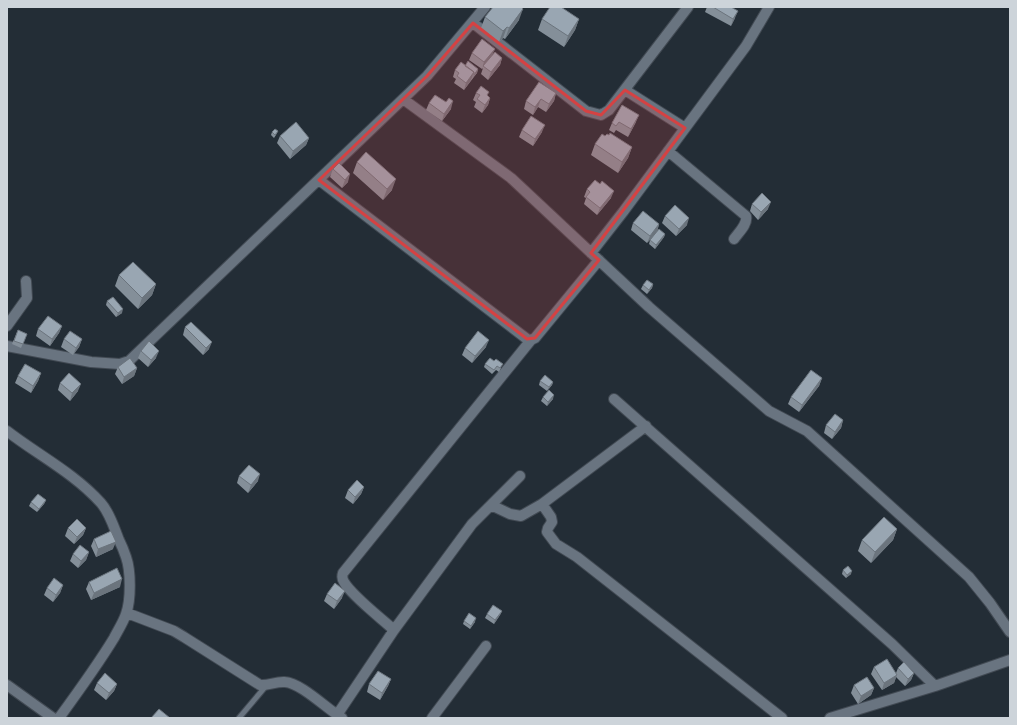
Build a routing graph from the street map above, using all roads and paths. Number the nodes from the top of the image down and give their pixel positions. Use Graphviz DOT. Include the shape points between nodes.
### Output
graph roads {
  1 [pos="485,7"];
  2 [pos="688,7"];
  3 [pos="769,7"];
  4 [pos="473,23"];
  5 [pos="625,90"];
  6 [pos="403,99"];
  7 [pos="685,128"];
  8 [pos="668,151"];
  9 [pos="319,180"];
  10 [pos="734,239"];
  11 [pos="591,253"];
  12 [pos="599,260"];
  13 [pos="26,281"];
  14 [pos="7,326"];
  15 [pos="531,340"];
  16 [pos="7,346"];
  17 [pos="614,399"];
  18 [pos="646,426"];
  19 [pos="7,431"];
  20 [pos="520,476"];
  21 [pos="542,504"];
  22 [pos="491,505"];
  23 [pos="127,613"];
  24 [pos="394,630"];
  25 [pos="1010,632"];
  26 [pos="486,646"];
  27 [pos="1010,660"];
  28 [pos="7,685"];
  29 [pos="266,686"];
  30 [pos="935,686"];
  31 [pos="59,717"];
  32 [pos="340,717"];
  33 [pos="239,718"];
  34 [pos="432,718"];
  35 [pos="782,718"];
  36 [pos="830,718"];
  1 -- 4 [label="street"];
  2 -- 5 [label="street"];
  3 -- 7 [label="street" via="746,46"];
  4 -- 5 [label="street" via="586,111 601,115 609,110"];
  4 -- 6 [label="street" via="427,76"];
  5 -- 7 [label="street"];
  6 -- 9 [label="street"];
  6 -- 11 [label="street" via="511,178"];
  7 -- 8 [label="street"];
  8 -- 10 [label="street" via="746,216 746,223"];
  8 -- 11 [label="street"];
  9 -- 15 [label="street"];
  9 -- 16 [label="street" via="129,361 120,364 91,362"];
  11 -- 12 [label="street"];
  12 -- 15 [label="street"];
  12 -- 25 [label="street" via="769,411 807,431 969,577"];
  13 -- 14 [label="street" via="27,298"];
  15 -- 24 [label="street" via="343,573 344,582 351,591"];
  17 -- 18 [label="street"];
  18 -- 21 [label="street"];
  18 -- 30 [label="street" via="892,644"];
  19 -- 23 [label="street" via="73,477 107,512 129,570"];
  20 -- 22 [label="street"];
  21 -- 22 [label="street" via="521,516"];
  21 -- 35 [label="street" via="551,516 552,522 547,532 556,544"];
  22 -- 24 [label="street" via="472,524"];
  23 -- 29 [label="street" via="184,636 260,685"];
  23 -- 31 [label="street" via="102,658"];
  24 -- 32 [label="street"];
  26 -- 34 [label="street"];
  27 -- 30 [label="street"];
  28 -- 31 [label="street"];
  29 -- 32 [label="street" via="285,682 296,685"];
  29 -- 33 [label="lane"];
  30 -- 36 [label="street"];
}
